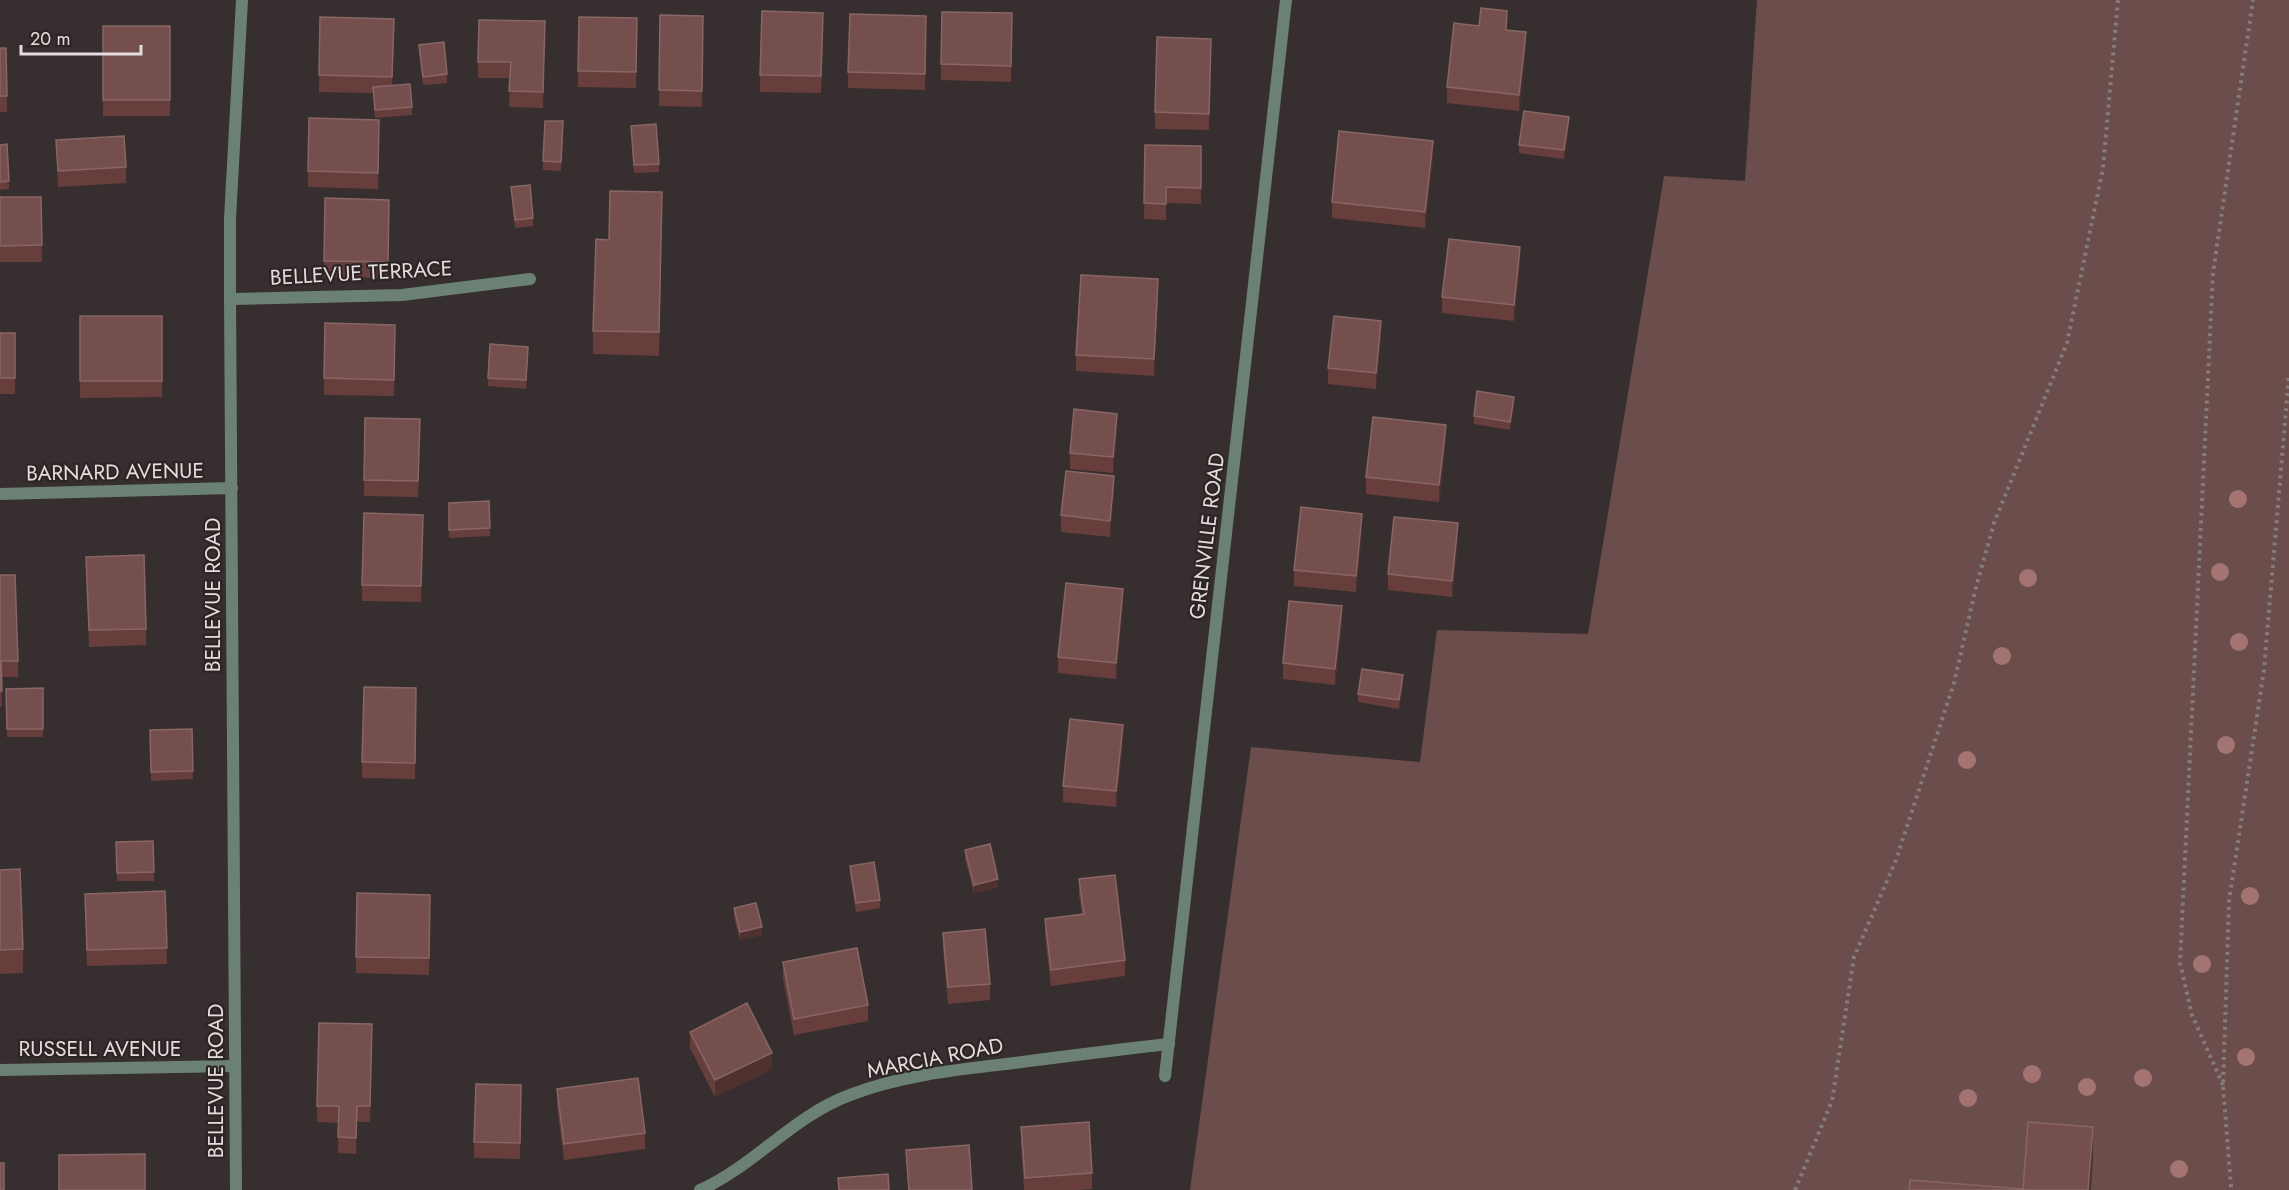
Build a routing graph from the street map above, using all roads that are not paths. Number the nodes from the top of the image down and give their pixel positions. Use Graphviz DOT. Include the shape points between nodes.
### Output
graph roads {
  1 [pos="242,0"];
  2 [pos="1286,0"];
  3 [pos="530,279"];
  4 [pos="230,299"];
  5 [pos="232,488"];
  6 [pos="0,494"];
  7 [pos="1169,1044"];
  8 [pos="236,1066"];
  9 [pos="0,1070"];
  10 [pos="1165,1076"];
  11 [pos="236,1190"];
  12 [pos="700,1190"];
  1 -- 4 [label="street, BELLEVUE ROAD" via="230,219"];
  2 -- 7 [label="street, GRENVILLE ROAD"];
  3 -- 4 [label="street, BELLEVUE TERRACE" via="402,295"];
  4 -- 5 [label="street, BELLEVUE ROAD"];
  5 -- 6 [label="street, BARNARD AVENUE"];
  5 -- 8 [label="street, BELLEVUE ROAD"];
  7 -- 10 [label="street, GRENVILLE ROAD"];
  7 -- 12 [label="street, MARCIA ROAD" via="953,1070 902,1079 849,1095 802,1119 718,1182"];
  8 -- 9 [label="street, RUSSELL AVENUE"];
  8 -- 11 [label="street, BELLEVUE ROAD"];
}
